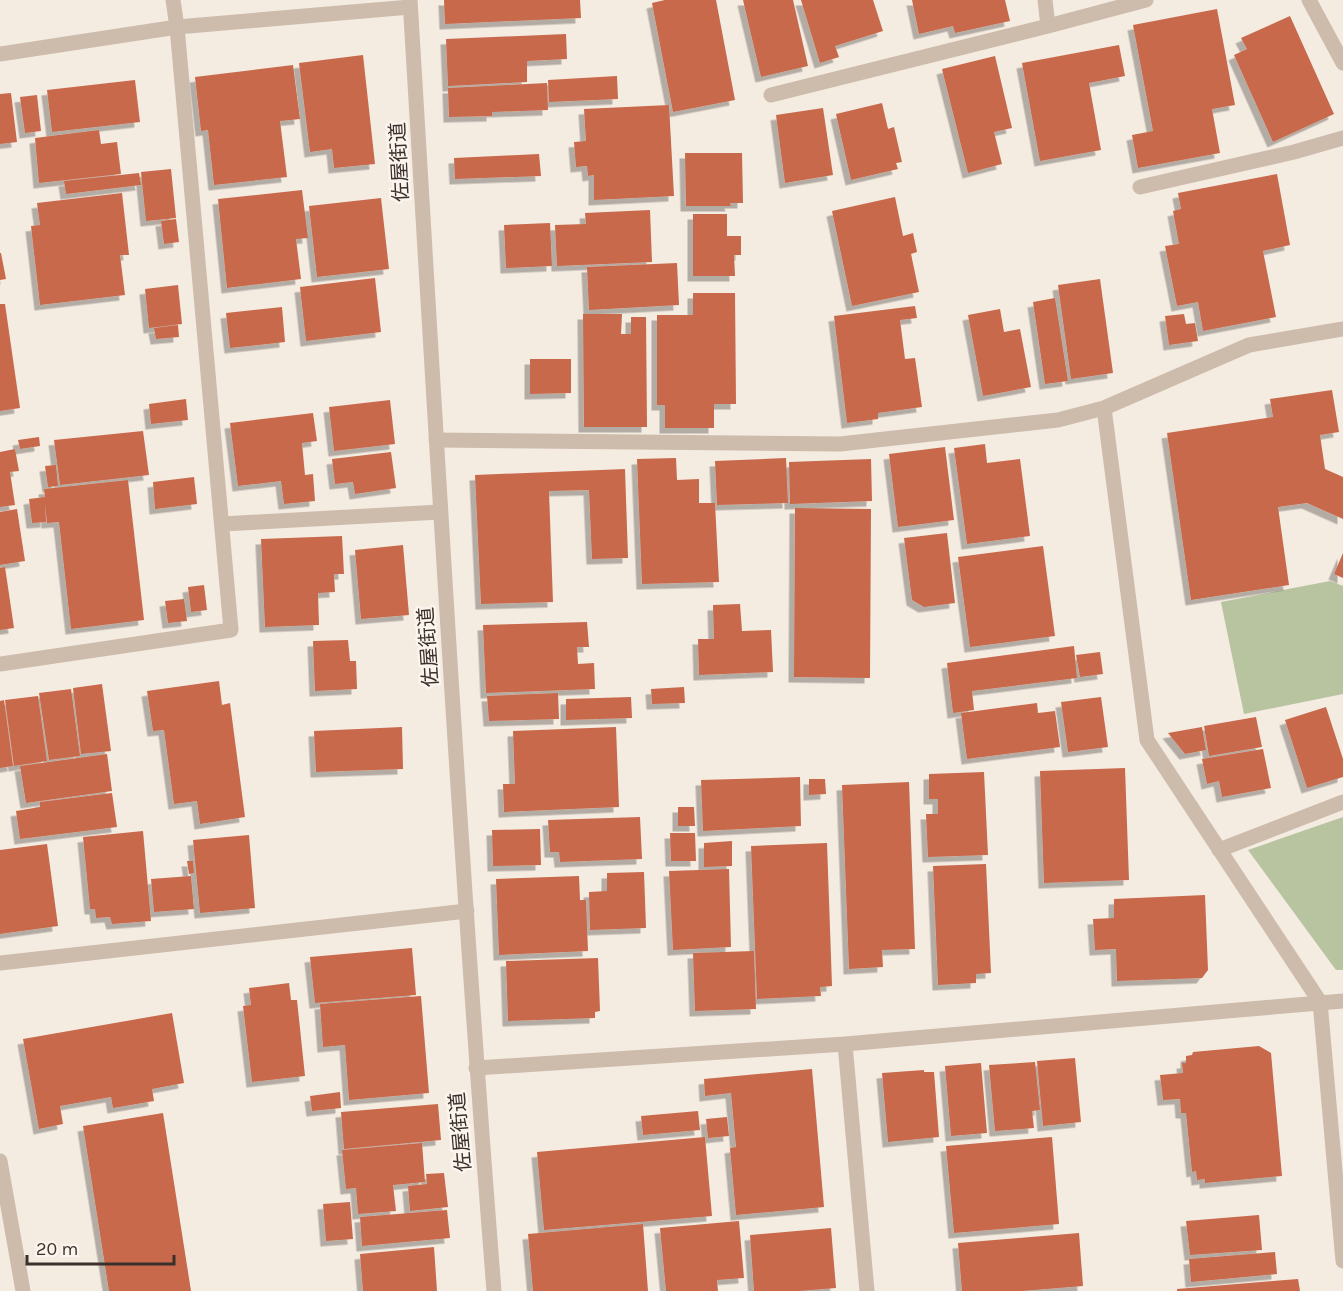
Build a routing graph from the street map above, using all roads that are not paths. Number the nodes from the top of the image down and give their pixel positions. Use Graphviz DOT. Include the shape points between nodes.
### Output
graph roads {
  1 [pos="173,0"];
  2 [pos="1045,0"];
  3 [pos="1146,0"];
  4 [pos="1309,0"];
  5 [pos="410,4"];
  6 [pos="1048,26"];
  7 [pos="177,27"];
  8 [pos="0,54"];
  9 [pos="1343,63"];
  10 [pos="771,94"];
  11 [pos="1343,138"];
  12 [pos="1140,187"];
  13 [pos="1343,328"];
  14 [pos="1104,408"];
  15 [pos="436,440"];
  16 [pos="440,512"];
  17 [pos="222,524"];
  18 [pos="0,664"];
  19 [pos="1343,802"];
  20 [pos="1219,850"];
  21 [pos="467,911"];
  22 [pos="0,963"];
  23 [pos="1343,1001"];
  24 [pos="1320,1002"];
  25 [pos="845,1044"];
  26 [pos="476,1068"];
  27 [pos="0,1161"];
  28 [pos="1343,1261"];
  29 [pos="23,1291"];
  30 [pos="494,1291"];
  31 [pos="867,1291"];
  1 -- 7 [label="street"];
  2 -- 6 [label="street"];
  3 -- 6 [label="street"];
  4 -- 9 [label="street"];
  5 -- 7 [label="street"];
  5 -- 15 [label="street, 佐屋街道"];
  6 -- 10 [label="street"];
  7 -- 8 [label="street"];
  7 -- 17 [label="street"];
  11 -- 12 [label="street"];
  13 -- 14 [label="street" via="1249,345"];
  14 -- 15 [label="street" via="1058,420 840,444"];
  14 -- 20 [label="street" via="1147,740"];
  15 -- 16 [label="street, 佐屋街道"];
  16 -- 17 [label="street"];
  16 -- 21 [label="street, 佐屋街道"];
  17 -- 18 [label="street" via="231,630"];
  19 -- 20 [label="street"];
  20 -- 24 [label="street"];
  21 -- 22 [label="street"];
  21 -- 26 [label="street, 佐屋街道"];
  23 -- 24 [label="street"];
  24 -- 25 [label="street"];
  24 -- 28 [label="street"];
  25 -- 26 [label="street"];
  25 -- 31 [label="street"];
  26 -- 30 [label="street, 佐屋街道"];
  27 -- 29 [label="street"];
}
